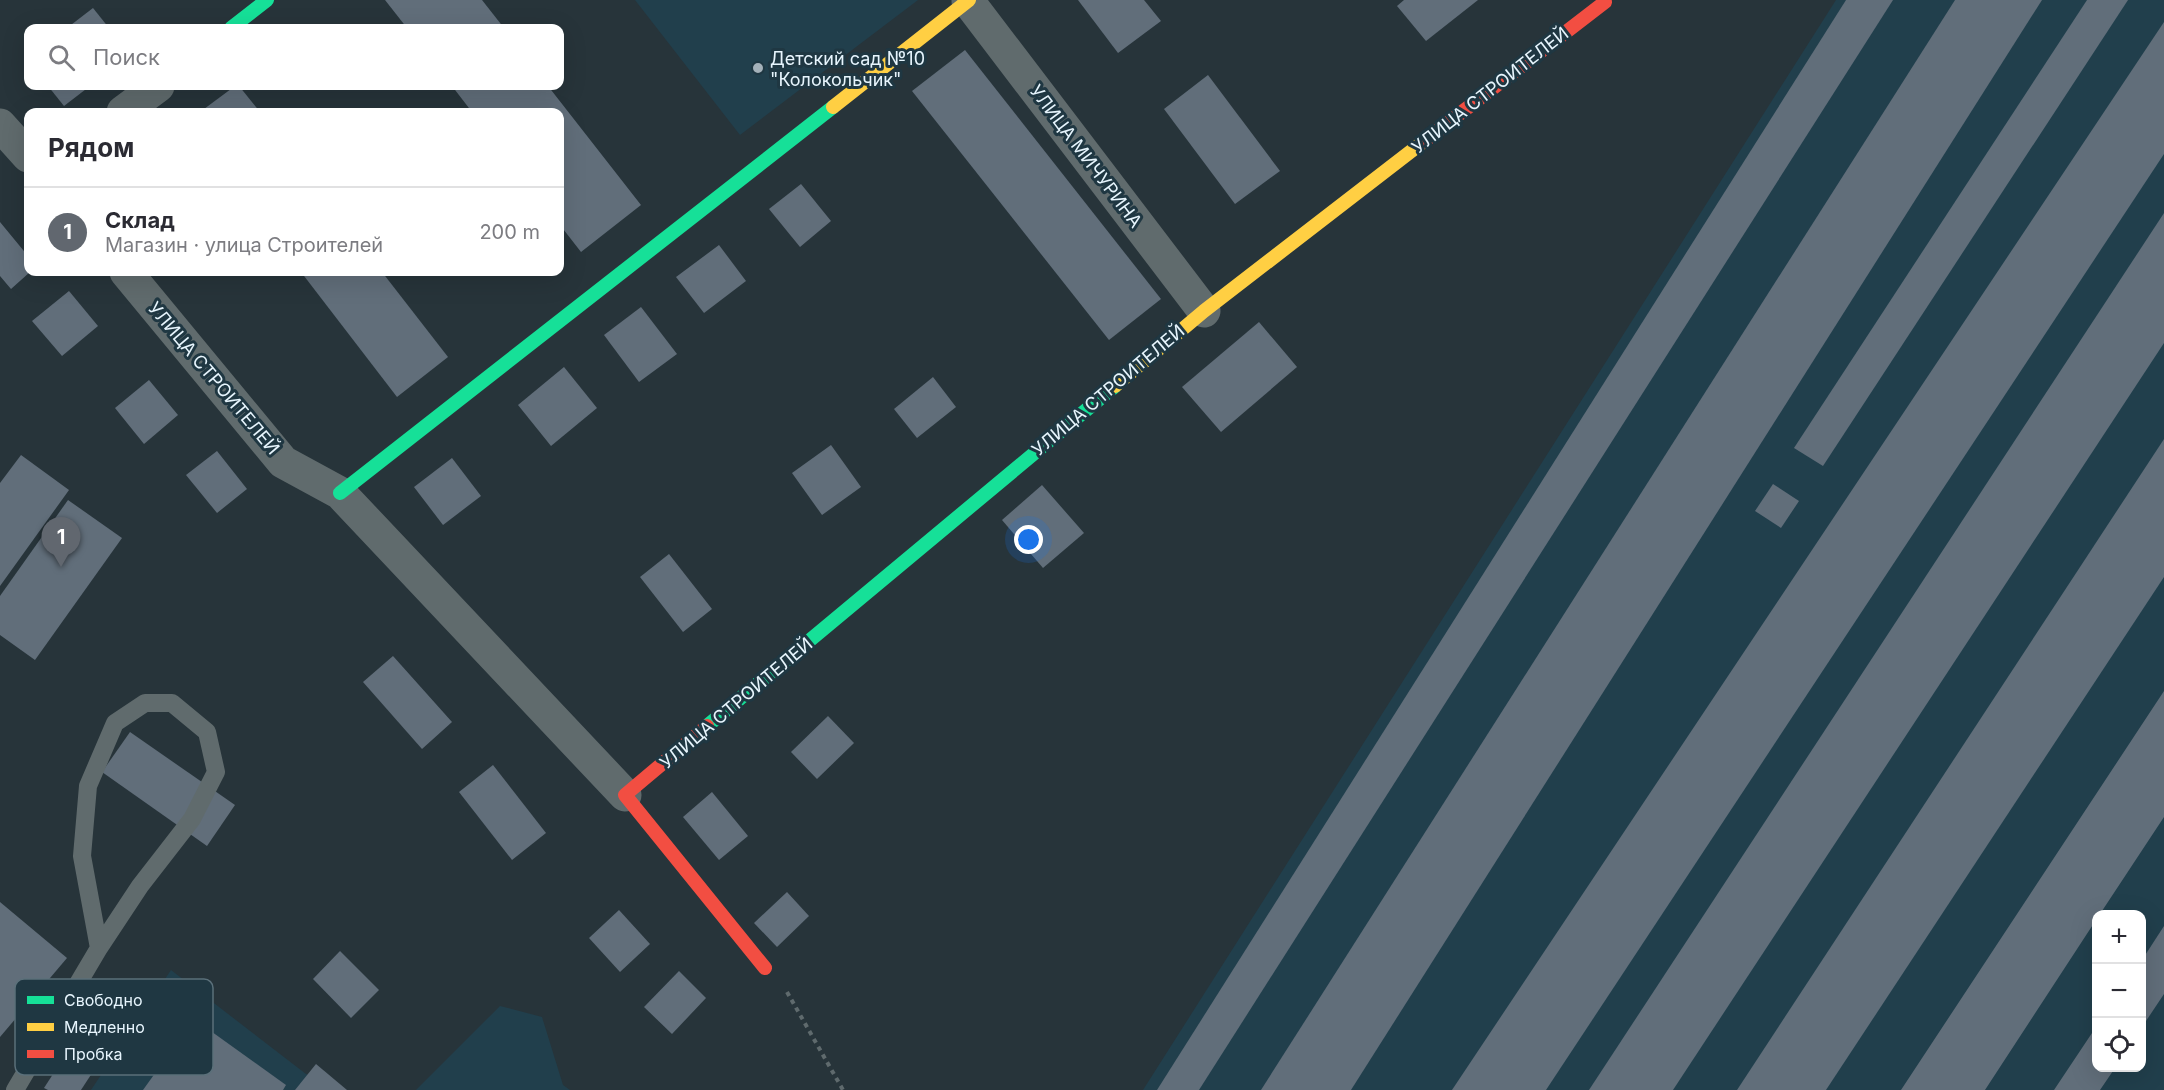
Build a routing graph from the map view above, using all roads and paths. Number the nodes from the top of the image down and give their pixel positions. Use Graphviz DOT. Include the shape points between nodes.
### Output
graph roads {
  1 [pos="267,0"];
  2 [pos="969,1"];
  3 [pos="1605,2"];
  4 [pos="236,24"];
  5 [pos="153,90"];
  6 [pos="128,108"];
  7 [pos="0,125"];
  8 [pos="24,152"];
  9 [pos="129,276"];
  10 [pos="1203,311"];
  11 [pos="340,494"];
  12 [pos="625,795"];
  13 [pos="99,948"];
  14 [pos="765,968"];
  15 [pos="81,979"];
  16 [pos="24,1075"];
  17 [pos="15,1090"];
  18 [pos="843,1090"];
  1 -- 4 [label="street"];
  2 -- 10 [label="street, УЛИЦА МИЧУРИНА"];
  2 -- 11 [label="street"];
  3 -- 10 [label="street, УЛИЦА СТРОИТЕЛЕЙ"];
  5 -- 6 [label="street"];
  7 -- 8 [label="street"];
  9 -- 11 [label="street, УЛИЦА СТРОИТЕЛЕЙ" via="283,462"];
  10 -- 12 [label="street, УЛИЦА СТРОИТЕЛЕЙ"];
  11 -- 12 [label="street, УЛИЦА СТРОИТЕЛЕЙ"];
  12 -- 14 [label="street, УЛИЦА СТРОИТЕЛЕЙ"];
  13 -- 13 [label="lane" via="192,819 216,772 207,732 172,703 145,703 115,723 88,786 82,856"];
  13 -- 15 [label="lane"];
  14 -- 18 [label="path" via="791,995"];
  16 -- 17 [label="lane"];
}
